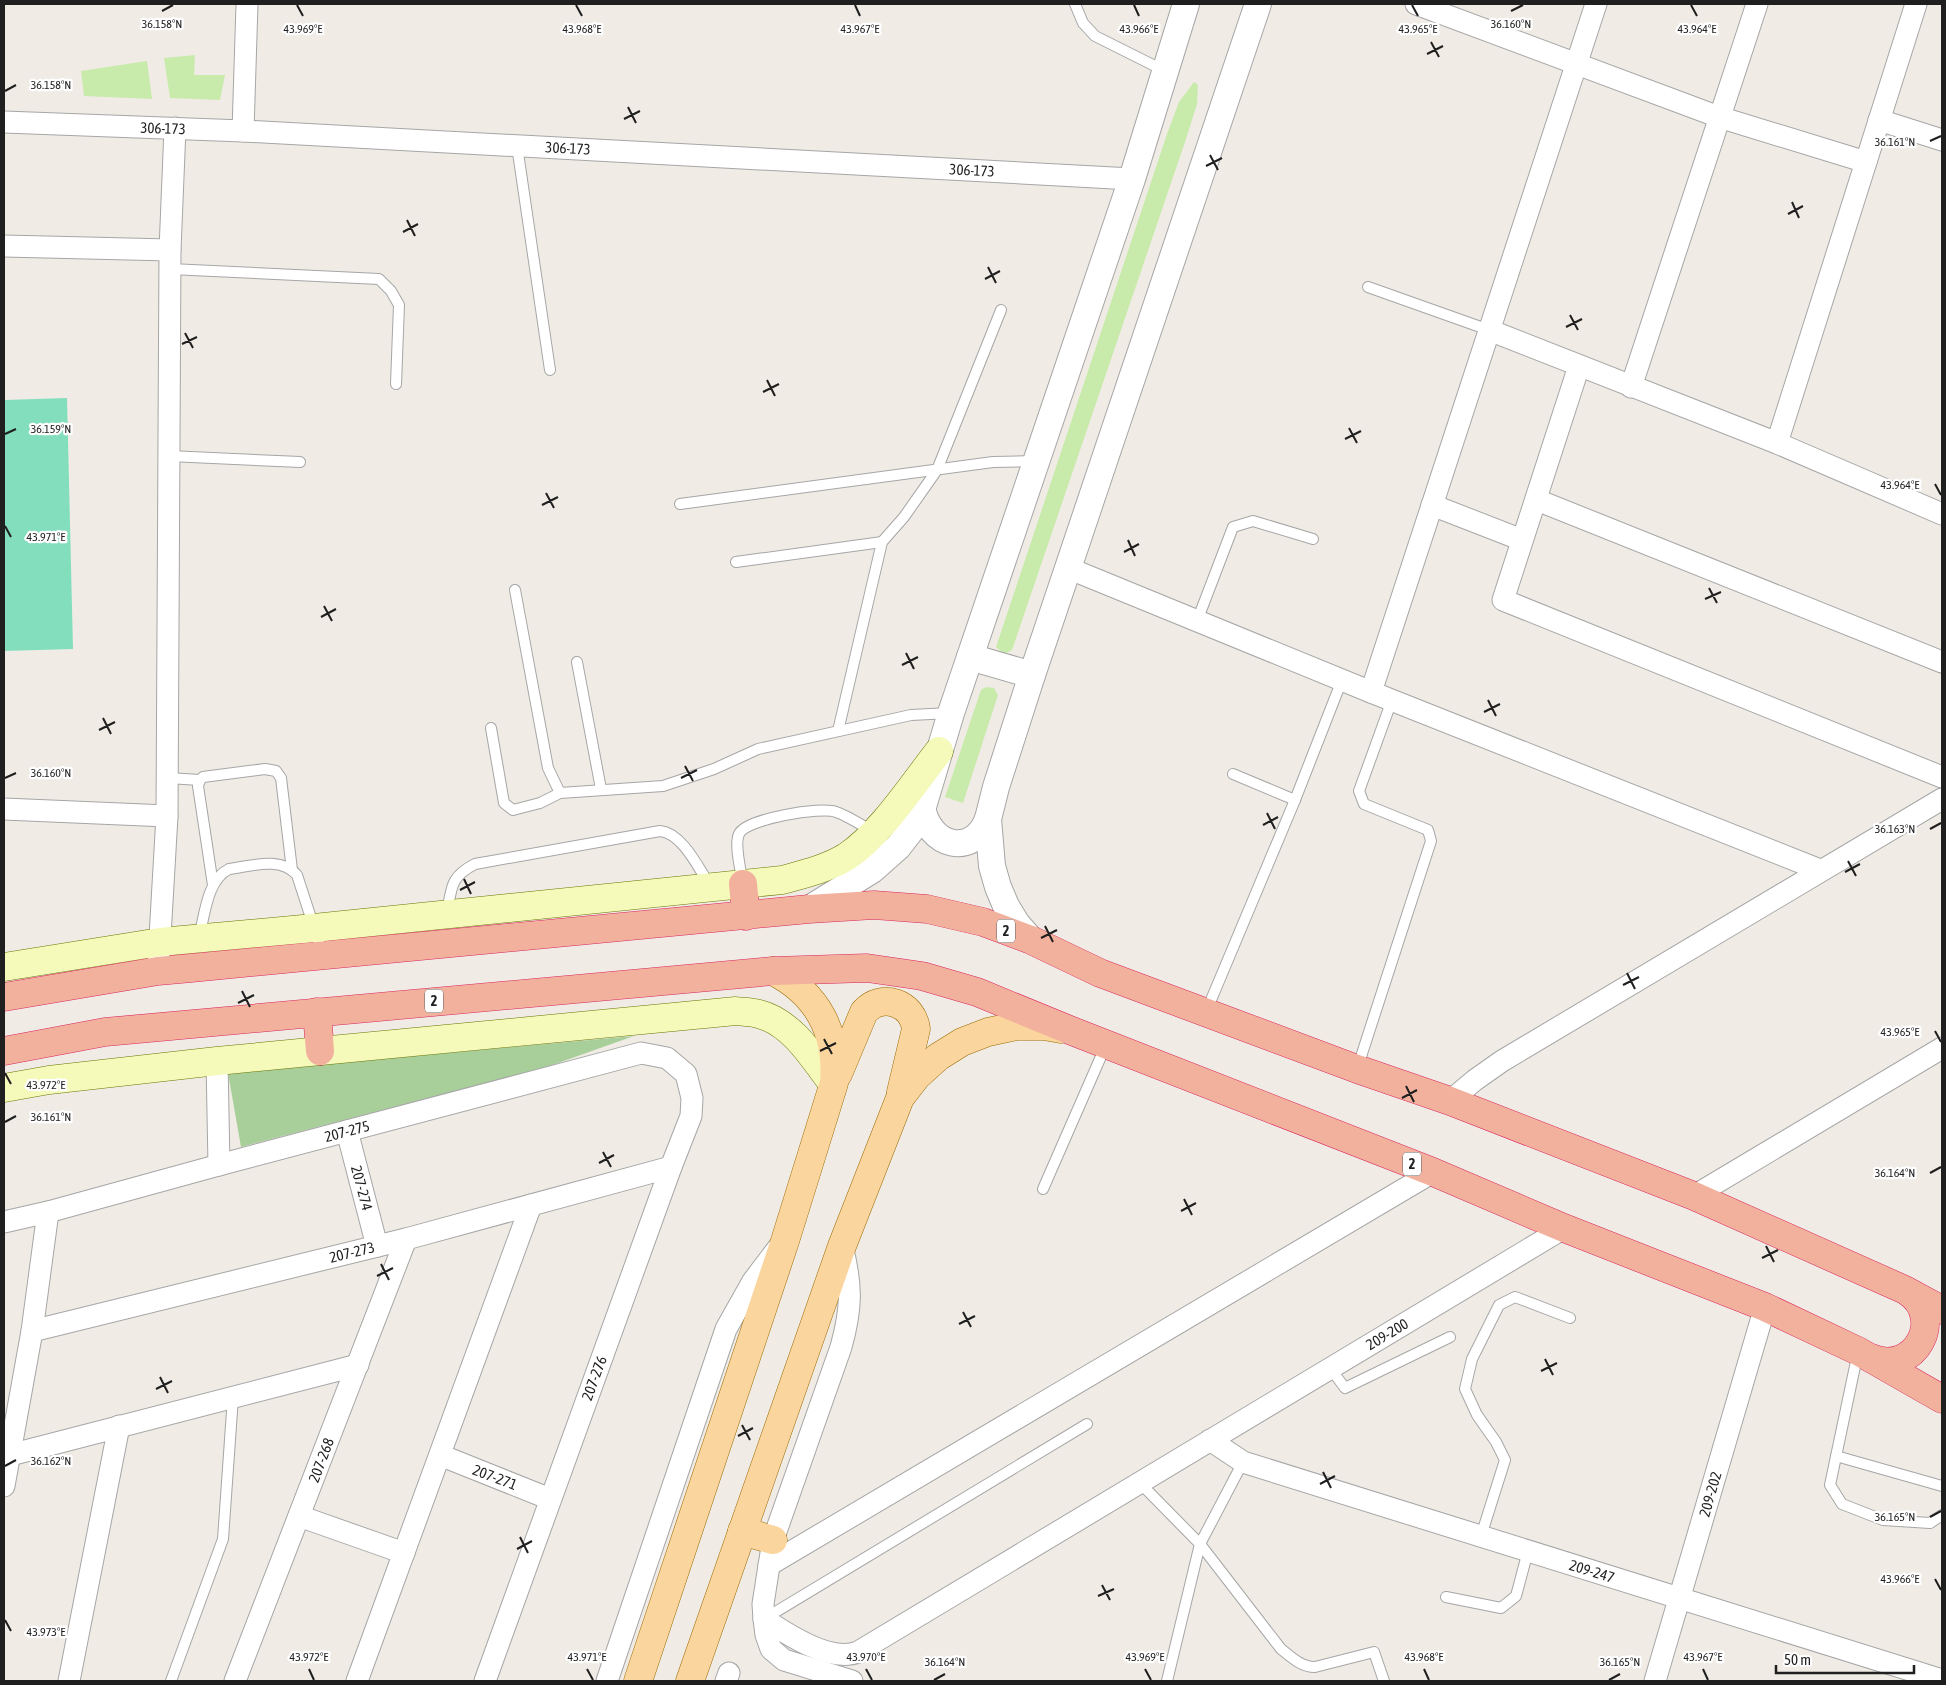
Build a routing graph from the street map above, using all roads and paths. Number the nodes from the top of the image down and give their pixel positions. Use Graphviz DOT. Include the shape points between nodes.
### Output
graph roads {
  1 [pos="247,4"];
  2 [pos="1075,4"];
  3 [pos="1186,4"];
  4 [pos="1258,4"];
  5 [pos="1416,4"];
  6 [pos="1596,4"];
  7 [pos="1757,4"];
  8 [pos="1916,4"];
  9 [pos="1576,64"];
  10 [pos="1166,71"];
  11 [pos="1719,117"];
  12 [pos="1879,120"];
  13 [pos="4,122"];
  14 [pos="175,128"];
  15 [pos="243,131"];
  16 [pos="1942,140"];
  17 [pos="517,146"];
  18 [pos="1866,162"];
  19 [pos="1132,179"];
  20 [pos="4,246"];
  21 [pos="170,260"];
  22 [pos="1368,287"];
  23 [pos="1001,310"];
  24 [pos="1490,330"];
  25 [pos="1579,366"];
  26 [pos="550,370"];
  27 [pos="396,384"];
  28 [pos="1631,386"];
  29 [pos="1777,442"];
  30 [pos="169,456"];
  31 [pos="300,462"];
  32 [pos="1036,462"];
  33 [pos="937,470"];
  34 [pos="1536,500"];
  35 [pos="680,504"];
  36 [pos="1432,506"];
  37 [pos="1942,514"];
  38 [pos="1313,540"];
  39 [pos="1522,540"];
  40 [pos="882,542"];
  41 [pos="736,562"];
  42 [pos="1068,568"];
  43 [pos="515,590"];
  44 [pos="1197,621"];
  45 [pos="970,657"];
  46 [pos="577,662"];
  47 [pos="1942,662"];
  48 [pos="1032,675"];
  49 [pos="1342,680"];
  50 [pos="1371,692"];
  51 [pos="1392,700"];
  52 [pos="951,713"];
  53 [pos="491,728"];
  54 [pos="838,731"];
  55 [pos="939,751"];
  56 [pos="1233,774"];
  57 [pos="1942,777"];
  58 [pos="168,778"];
  59 [pos="200,780"];
  60 [pos="601,789"];
  61 [pos="560,793"];
  62 [pos="1942,799"];
  63 [pos="1295,800"];
  64 [pos="922,807"];
  65 [pos="4,810"];
  66 [pos="167,816"];
  67 [pos="988,819"];
  68 [pos="875,832"];
  69 [pos="292,870"];
  70 [pos="1820,870"];
  71 [pos="743,884"];
  72 [pos="213,885"];
  73 [pos="711,887"];
  74 [pos="809,909"];
  75 [pos="446,915"];
  76 [pos="746,916"];
  77 [pos="314,928"];
  78 [pos="1031,940"];
  79 [pos="160,942"];
  80 [pos="195,953"];
  81 [pos="323,956"];
  82 [pos="4,967"];
  83 [pos="158,971"];
  84 [pos="773,971"];
  85 [pos="4,997"];
  86 [pos="317,1012"];
  87 [pos="1206,1012"];
  88 [pos="1072,1031"];
  89 [pos="1106,1044"];
  90 [pos="1942,1048"];
  91 [pos="4,1051"];
  92 [pos="320,1051"];
  93 [pos="218,1061"];
  94 [pos="1357,1069"];
  95 [pos="686,1074"];
  96 [pos="834,1083"];
  97 [pos="4,1088"];
  98 [pos="900,1098"];
  99 [pos="1450,1101"];
  100 [pos="347,1131"];
  101 [pos="219,1164"];
  102 [pos="671,1166"];
  103 [pos="1433,1172"];
  104 [pos="1043,1189"];
  105 [pos="1694,1196"];
  106 [pos="531,1205"];
  107 [pos="48,1212"];
  108 [pos="4,1222"];
  109 [pos="1564,1228"];
  110 [pos="406,1239"];
  111 [pos="784,1241"];
  112 [pos="377,1246"];
  113 [pos="842,1246"];
  114 [pos="1905,1290"];
  115 [pos="1765,1307"];
  116 [pos="1942,1310"];
  117 [pos="1570,1318"];
  118 [pos="32,1331"];
  119 [pos="1450,1337"];
  120 [pos="1864,1354"];
  121 [pos="358,1365"];
  122 [pos="1330,1368"];
  123 [pos="233,1397"];
  124 [pos="1942,1399"];
  125 [pos="1088,1424"];
  126 [pos="119,1426"];
  127 [pos="1210,1440"];
  128 [pos="10,1455"];
  129 [pos="440,1455"];
  130 [pos="1836,1456"];
  131 [pos="1243,1462"];
  132 [pos="1140,1483"];
  133 [pos="4,1486"];
  134 [pos="1942,1486"];
  135 [pos="550,1498"];
  136 [pos="1942,1515"];
  137 [pos="299,1516"];
  138 [pos="742,1531"];
  139 [pos="1481,1536"];
  140 [pos="1200,1544"];
  141 [pos="1528,1551"];
  142 [pos="771,1552"];
  143 [pos="404,1553"];
  144 [pos="1446,1597"];
  145 [pos="1680,1598"];
  146 [pos="764,1619"];
  147 [pos="1942,1680"];
  148 [pos="69,1681"];
  149 [pos="171,1681"];
  150 [pos="236,1681"];
  151 [pos="357,1681"];
  152 [pos="485,1681"];
  153 [pos="607,1681"];
  154 [pos="638,1681"];
  155 [pos="690,1681"];
  156 [pos="852,1681"];
  157 [pos="1167,1681"];
  158 [pos="1384,1681"];
  159 [pos="1655,1681"];
  1 -- 15 [label="street"];
  2 -- 10 [label="lane" via="1082,23 1095,36"];
  3 -- 10 [label="street"];
  4 -- 42 [label="street"];
  5 -- 9 [label="street"];
  6 -- 9 [label="street"];
  7 -- 11 [label="street"];
  8 -- 12 [label="street"];
  9 -- 11 [label="street"];
  9 -- 24 [label="street"];
  10 -- 19 [label="street"];
  11 -- 18 [label="street"];
  11 -- 28 [label="street"];
  12 -- 16 [label="street"];
  12 -- 18 [label="street"];
  13 -- 14 [label="street, 306-173"];
  14 -- 15 [label="street, 306-173"];
  14 -- 21 [label="street"];
  15 -- 17 [label="street, 306-173"];
  17 -- 19 [label="street, 306-173"];
  17 -- 26 [label="lane"];
  18 -- 29 [label="street"];
  19 -- 32 [label="street"];
  20 -- 21 [label="street"];
  21 -- 27 [label="lane" via="379,279 399,305"];
  21 -- 30 [label="street"];
  22 -- 24 [label="lane"];
  23 -- 33 [label="lane"];
  24 -- 25 [label="street"];
  24 -- 36 [label="street"];
  25 -- 28 [label="street"];
  25 -- 34 [label="street"];
  28 -- 29 [label="street"];
  29 -- 37 [label="street"];
  30 -- 31 [label="lane"];
  30 -- 58 [label="street"];
  32 -- 33 [label="lane" via="993,462"];
  32 -- 45 [label="street"];
  33 -- 35 [label="lane"];
  33 -- 40 [label="lane"];
  34 -- 39 [label="street"];
  34 -- 47 [label="street"];
  36 -- 39 [label="street"];
  36 -- 50 [label="street"];
  38 -- 44 [label="lane" via="1253,522 1233,527"];
  39 -- 57 [label="street" via="1504,600"];
  40 -- 41 [label="lane"];
  40 -- 54 [label="lane"];
  42 -- 44 [label="street"];
  42 -- 48 [label="street"];
  43 -- 61 [label="lane" via="548,768"];
  44 -- 49 [label="street"];
  45 -- 48 [label="street"];
  45 -- 52 [label="street"];
  46 -- 60 [label="lane"];
  48 -- 67 [label="street"];
  49 -- 50 [label="street"];
  49 -- 63 [label="lane"];
  50 -- 51 [label="street"];
  51 -- 70 [label="street"];
  51 -- 94 [label="lane" via="1359,792 1364,804 1428,830 1431,840"];
  52 -- 54 [label="lane" via="911,715"];
  52 -- 55 [label="street"];
  53 -- 61 [label="lane" via="504,803 512,810 540,803"];
  54 -- 60 [label="lane" via="758,749 714,769 662,786"];
  55 -- 64 [label="street"];
  55 -- 68 [label="main road"];
  56 -- 63 [label="lane"];
  58 -- 59 [label="lane"];
  58 -- 66 [label="street"];
  59 -- 69 [label="lane" via="256,770 276,771 281,778"];
  59 -- 72 [label="lane" via="198,786"];
  60 -- 61 [label="lane"];
  62 -- 70 [label="street"];
  63 -- 87 [label="lane"];
  64 -- 67 [label="street" via="924,820 933,833 954,842 976,837"];
  64 -- 74 [label="street" via="919,820 886,859"];
  65 -- 66 [label="street"];
  66 -- 79 [label="street"];
  67 -- 78 [label="street" via="992,866 998,887 1017,924"];
  68 -- 71 [label="main road" via="830,866 782,880"];
  68 -- 71 [label="lane" via="836,811 791,813 747,825 739,834 738,845"];
  69 -- 72 [label="lane" via="278,863 229,869 222,872"];
  69 -- 77 [label="lane" via="297,875"];
  70 -- 99 [label="street" via="1502,1061"];
  71 -- 73 [label="main road"];
  71 -- 76 [label="highway"];
  72 -- 80 [label="lane"];
  73 -- 75 [label="main road"];
  73 -- 75 [label="lane" via="678,838 660,831 475,864 454,880"];
  74 -- 76 [label="highway, 2"];
  74 -- 78 [label="highway, 2" via="874,905 927,908 983,922"];
  75 -- 77 [label="main road"];
  76 -- 81 [label="highway, 2"];
  77 -- 80 [label="main road"];
  77 -- 81 [label="lane"];
  78 -- 87 [label="highway, 2" via="1100,973"];
  79 -- 80 [label="main road"];
  79 -- 82 [label="main road"];
  79 -- 83 [label="street"];
  80 -- 81 [label="highway, 2"];
  80 -- 83 [label="highway, 2"];
  83 -- 85 [label="highway, 2"];
  84 -- 86 [label="highway, 2"];
  84 -- 88 [label="highway, 2" via="867,968 922,976 977,992"];
  84 -- 96 [label="main road" via="804,992 826,1022 834,1052"];
  86 -- 91 [label="highway, 2" via="105,1032"];
  86 -- 92 [label="highway"];
  87 -- 94 [label="highway, 2"];
  88 -- 89 [label="highway, 2"];
  88 -- 98 [label="main road" via="1026,1026 988,1032 962,1042 938,1057"];
  89 -- 103 [label="highway, 2"];
  89 -- 104 [label="lane"];
  90 -- 105 [label="street"];
  92 -- 93 [label="main road"];
  92 -- 96 [label="main road" via="736,1011 760,1014 783,1025"];
  93 -- 97 [label="main road"];
  93 -- 101 [label="street"];
  94 -- 99 [label="highway, 2"];
  95 -- 100 [label="street, 207-275" via="667,1058 641,1054"];
  95 -- 102 [label="street, 207-276" via="692,1098 692,1116"];
  96 -- 98 [label="main road" via="864,1012 880,1002 894,1002 909,1012 916,1029"];
  96 -- 111 [label="main road"];
  98 -- 113 [label="main road"];
  99 -- 105 [label="highway, 2"];
  100 -- 101 [label="street, 207-275"];
  100 -- 112 [label="street, 207-274"];
  101 -- 107 [label="street, 207-275"];
  102 -- 106 [label="street, 207-273"];
  102 -- 135 [label="street, 207-276"];
  103 -- 109 [label="highway, 2"];
  103 -- 142 [label="street"];
  105 -- 114 [label="highway, 2"];
  106 -- 110 [label="street, 207-273"];
  106 -- 129 [label="street"];
  107 -- 108 [label="street, 207-275"];
  107 -- 118 [label="street"];
  109 -- 115 [label="highway, 2"];
  109 -- 122 [label="street, 209-200"];
  110 -- 112 [label="street, 207-273"];
  110 -- 121 [label="street, 207-268"];
  111 -- 153 [label="street" via="753,1281 726,1329"];
  111 -- 154 [label="main road"];
  112 -- 118 [label="street, 207-273"];
  113 -- 138 [label="main road"];
  113 -- 142 [label="street" via="849,1280 848,1322"];
  114 -- 116 [label="highway, 2"];
  114 -- 120 [label="highway" via="1919,1303 1924,1314 1925,1327 1920,1344 1906,1357 1894,1362 1882,1362"];
  115 -- 120 [label="highway, 2"];
  115 -- 145 [label="street, 209-202"];
  117 -- 139 [label="lane" via="1515,1296 1499,1305 1472,1359 1465,1389 1476,1415 1496,1442 1504,1460"];
  118 -- 128 [label="street"];
  119 -- 122 [label="lane" via="1345,1388"];
  120 -- 124 [label="highway, 2"];
  120 -- 130 [label="lane"];
  121 -- 123 [label="street"];
  121 -- 137 [label="street, 207-268"];
  122 -- 127 [label="street, 209-200"];
  123 -- 126 [label="street"];
  123 -- 149 [label="lane" via="223,1539"];
  125 -- 146 [label="lane"];
  126 -- 128 [label="street"];
  126 -- 148 [label="street"];
  127 -- 131 [label="street, 209-247"];
  127 -- 132 [label="street, 209-200"];
  128 -- 133 [label="street"];
  129 -- 135 [label="street, 207-271"];
  129 -- 143 [label="street"];
  130 -- 134 [label="lane"];
  130 -- 136 [label="lane" via="1830,1485 1842,1504 1883,1520 1930,1523"];
  131 -- 139 [label="street, 209-247"];
  131 -- 140 [label="lane"];
  132 -- 140 [label="lane"];
  132 -- 146 [label="street, 209-200" via="852,1654 816,1648"];
  135 -- 152 [label="street, 207-276"];
  137 -- 143 [label="street"];
  137 -- 150 [label="street, 207-268"];
  138 -- 142 [label="main road"];
  138 -- 155 [label="main road"];
  139 -- 141 [label="street, 209-247"];
  140 -- 157 [label="lane"];
  140 -- 158 [label="lane" via="1291,1658 1307,1667 1314,1667 1374,1652"];
  141 -- 144 [label="lane" via="1516,1596 1501,1608"];
  141 -- 145 [label="street, 209-247"];
  142 -- 146 [label="street" via="763,1604"];
  143 -- 151 [label="street"];
  145 -- 147 [label="street, 209-247"];
  145 -- 159 [label="street, 209-202"];
  146 -- 156 [label="street" via="771,1649 784,1660"];
}
